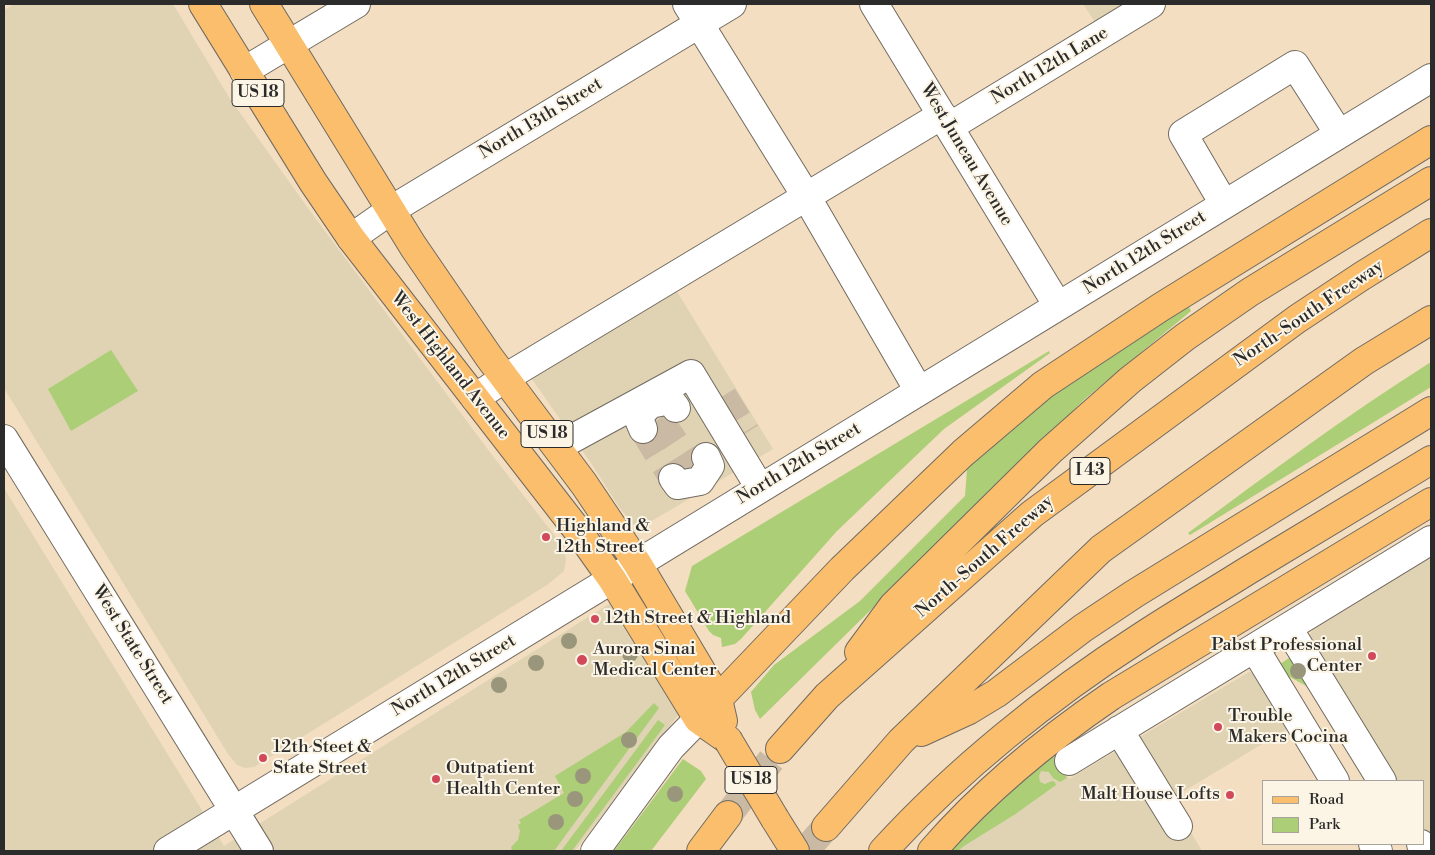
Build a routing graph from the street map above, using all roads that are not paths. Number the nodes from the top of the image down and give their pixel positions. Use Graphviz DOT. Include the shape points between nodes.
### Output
graph roads {
  1 [pos="203,4"];
  2 [pos="264,4"];
  3 [pos="356,4"];
  4 [pos="732,4"];
  5 [pos="874,4"];
  6 [pos="1151,4"];
  7 [pos="693,14"];
  8 [pos="290,45"];
  9 [pos="244,71"];
  10 [pos="1431,78"];
  11 [pos="946,121"];
  12 [pos="1339,134"];
  13 [pos="1431,140"];
  14 [pos="1431,181"];
  15 [pos="806,196"];
  16 [pos="1224,204"];
  17 [pos="391,210"];
  18 [pos="1431,233"];
  19 [pos="351,238"];
  20 [pos="1058,306"];
  21 [pos="1431,320"];
  22 [pos="691,374"];
  23 [pos="505,378"];
  24 [pos="919,391"];
  25 [pos="722,396"];
  26 [pos="475,398"];
  27 [pos="1431,411"];
  28 [pos="746,433"];
  29 [pos="4,440"];
  30 [pos="557,447"];
  31 [pos="1431,460"];
  32 [pos="692,471"];
  33 [pos="768,484"];
  34 [pos="1431,502"];
  35 [pos="720,513"];
  36 [pos="1431,540"];
  37 [pos="637,563"];
  38 [pos="612,579"];
  39 [pos="1288,628"];
  40 [pos="1255,648"];
  41 [pos="827,696"];
  42 [pos="718,699"];
  43 [pos="698,719"];
  44 [pos="1119,730"];
  45 [pos="728,740"];
  46 [pos="901,741"];
  47 [pos="780,749"];
  48 [pos="1069,761"];
  49 [pos="1334,780"];
  50 [pos="1381,780"];
  51 [pos="234,810"];
  52 [pos="728,814"];
  53 [pos="826,826"];
  54 [pos="1178,826"];
  55 [pos="168,851"];
  56 [pos="259,851"];
  57 [pos="595,851"];
  58 [pos="701,851"];
  59 [pos="795,851"];
  60 [pos="883,851"];
  61 [pos="932,851"];
  1 -- 9 [label="main road, West Highland Avenue / US 18"];
  2 -- 8 [label="main road, West Highland Avenue / US 18"];
  3 -- 8 [label="street"];
  4 -- 7 [label="street, North 13th Street"];
  5 -- 11 [label="street, West Juneau Avenue"];
  6 -- 11 [label="street, North 12th Lane"];
  7 -- 15 [label="street"];
  7 -- 17 [label="street, North 13th Street"];
  8 -- 9 [label="street"];
  8 -- 17 [label="main road, West Highland Avenue / US 18"];
  9 -- 19 [label="main road, West Highland Avenue / US 18"];
  10 -- 12 [label="street, North 12th Street"];
  11 -- 15 [label="street, North 12th Lane"];
  11 -- 20 [label="street, West Juneau Avenue"];
  12 -- 16 [label="street, North 12th Street"];
  12 -- 16 [label="street" via="1296,65 1183,134"];
  13 -- 42 [label="main road" via="1161,307 1044,385 962,453 842,569"];
  14 -- 41 [label="main road" via="1250,292 1130,380 1050,452 893,606"];
  15 -- 23 [label="street, North 12th Lane"];
  15 -- 24 [label="street"];
  16 -- 20 [label="street, North 12th Street"];
  17 -- 19 [label="street, North 13th Street"];
  17 -- 23 [label="main road, West Highland Avenue / US 18" via="449,300"];
  18 -- 41 [label="main road, North-South Freeway / I 43" via="1298,319 1032,514"];
  19 -- 26 [label="main road, West Highland Avenue / US 18"];
  20 -- 24 [label="street, North 12th Street"];
  21 -- 46 [label="main road" via="1364,361 1101,549"];
  22 -- 25 [label="street"];
  22 -- 30 [label="street" via="655,412"];
  22 -- 33 [label="street"];
  23 -- 26 [label="street, North 12th Lane"];
  23 -- 30 [label="main road, West Highland Avenue / US 18"];
  24 -- 33 [label="street, North 12th Street"];
  26 -- 38 [label="main road, West Highland Avenue / US 18"];
  27 -- 46 [label="main road" via="1134,594 997,693 969,710"];
  28 -- 33 [label="street"];
  29 -- 51 [label="street, West State Street"];
  30 -- 37 [label="main road, West Highland Avenue / US 18"];
  31 -- 60 [label="main road" via="1184,610 1105,662 974,764"];
  32 -- 35 [label="street"];
  33 -- 35 [label="street, North 12th Street"];
  34 -- 61 [label="main road" via="1111,696 1069,725 998,784"];
  35 -- 37 [label="street, North 12th Street"];
  36 -- 39 [label="street"];
  37 -- 38 [label="street, North 12th Street"];
  37 -- 42 [label="main road, West Highland Avenue / US 18"];
  38 -- 43 [label="main road, West Highland Avenue / US 18"];
  38 -- 51 [label="street, North 12th Street"];
  39 -- 40 [label="street"];
  39 -- 50 [label="street"];
  40 -- 44 [label="street"];
  40 -- 49 [label="street"];
  41 -- 47 [label="main road, North-South Freeway / I 43"];
  42 -- 43 [label="street"];
  42 -- 45 [label="main road, West Highland Avenue / US 18"];
  43 -- 45 [label="main road, West Highland Avenue / US 18"];
  43 -- 57 [label="street" via="671,747"];
  44 -- 48 [label="street"];
  44 -- 54 [label="street"];
  45 -- 59 [label="main road, West Highland Avenue / US 18, bridge"];
  46 -- 53 [label="main road"];
  51 -- 55 [label="street, North 12th Street"];
  51 -- 56 [label="street, West State Street"];
  52 -- 58 [label="main road"];
}
